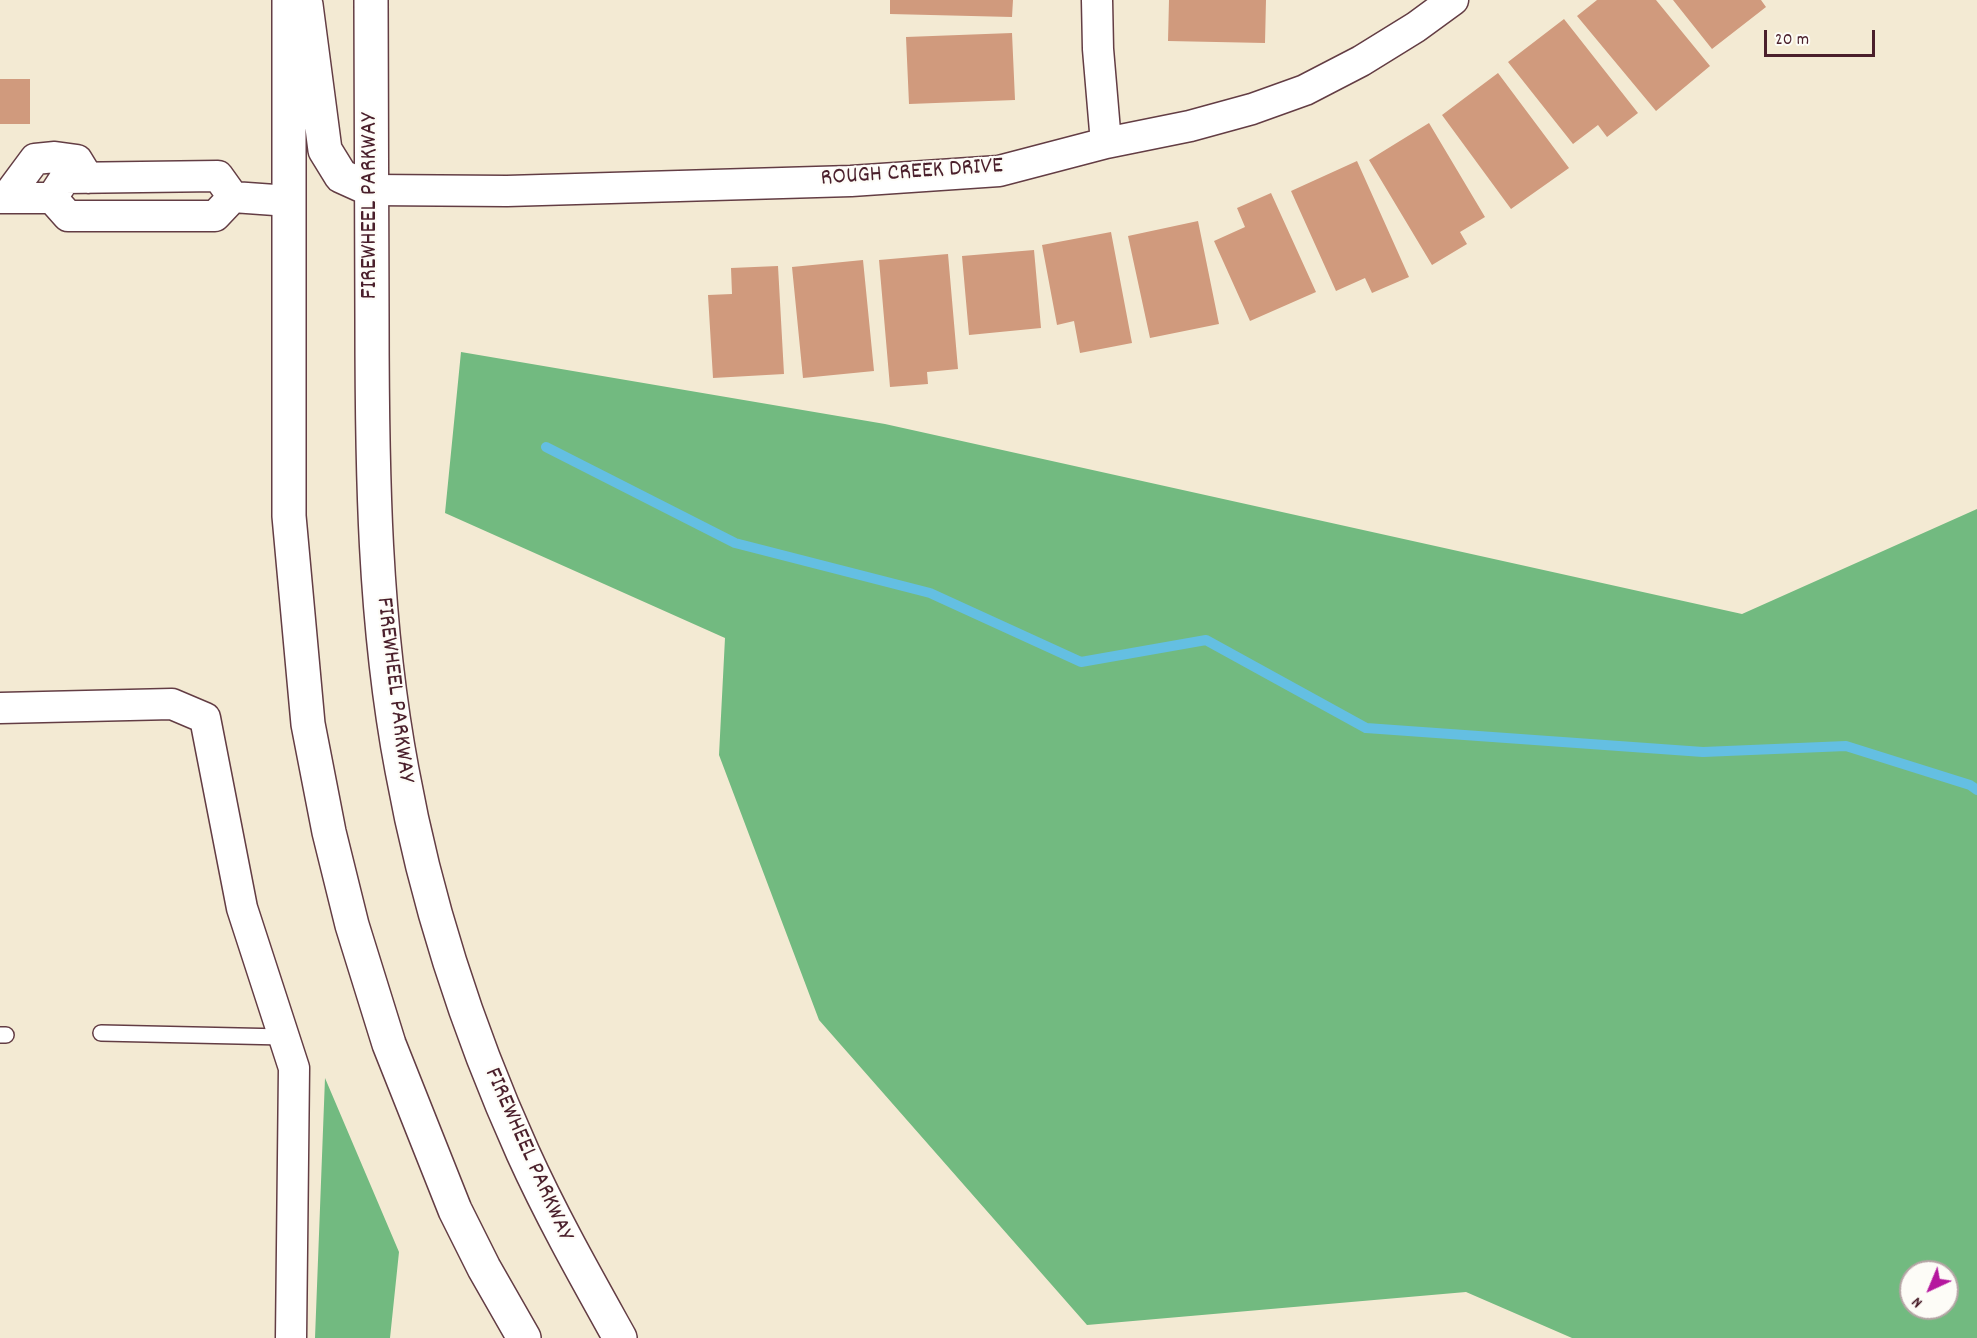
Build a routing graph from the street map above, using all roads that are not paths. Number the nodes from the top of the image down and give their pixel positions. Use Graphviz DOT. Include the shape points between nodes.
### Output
graph roads {
  1 [pos="288,0"];
  2 [pos="306,0"];
  3 [pos="371,0"];
  4 [pos="1097,0"];
  5 [pos="1453,0"];
  6 [pos="1106,143"];
  7 [pos="88,178"];
  8 [pos="372,190"];
  9 [pos="233,196"];
  10 [pos="3,198"];
  11 [pos="52,198"];
  12 [pos="289,201"];
  13 [pos="0,708"];
  14 [pos="101,1033"];
  15 [pos="284,1037"];
  16 [pos="291,1338"];
  17 [pos="524,1338"];
  18 [pos="620,1338"];
  1 -- 12 [label="main road"];
  2 -- 8 [label="main road" via="325,150 341,176"];
  3 -- 8 [label="main road, FIREWHEEL PARKWAY"];
  4 -- 6 [label="street"];
  5 -- 6 [label="street, ROUGH CREEK DRIVE" via="1389,44 1305,90 1201,123"];
  6 -- 8 [label="street, ROUGH CREEK DRIVE" via="999,171 851,181 507,191"];
  7 -- 9 [label="street" via="218,176"];
  7 -- 10 [label="street" via="77,160 35,159"];
  7 -- 11 [label="street" via="65,178"];
  8 -- 18 [label="main road, FIREWHEEL PARKWAY" via="372,418 383,641 401,769 418,848 445,951 523,1153"];
  9 -- 11 [label="street" via="215,216 68,216"];
  9 -- 12 [label="street"];
  10 -- 11 [label="street"];
  12 -- 17 [label="main road" via="289,516 308,724 329,832 352,925 389,1044 455,1210"];
  13 -- 15 [label="street" via="172,704 205,718 242,908"];
  14 -- 15 [label="lane"];
  15 -- 16 [label="street" via="294,1068"];
}
